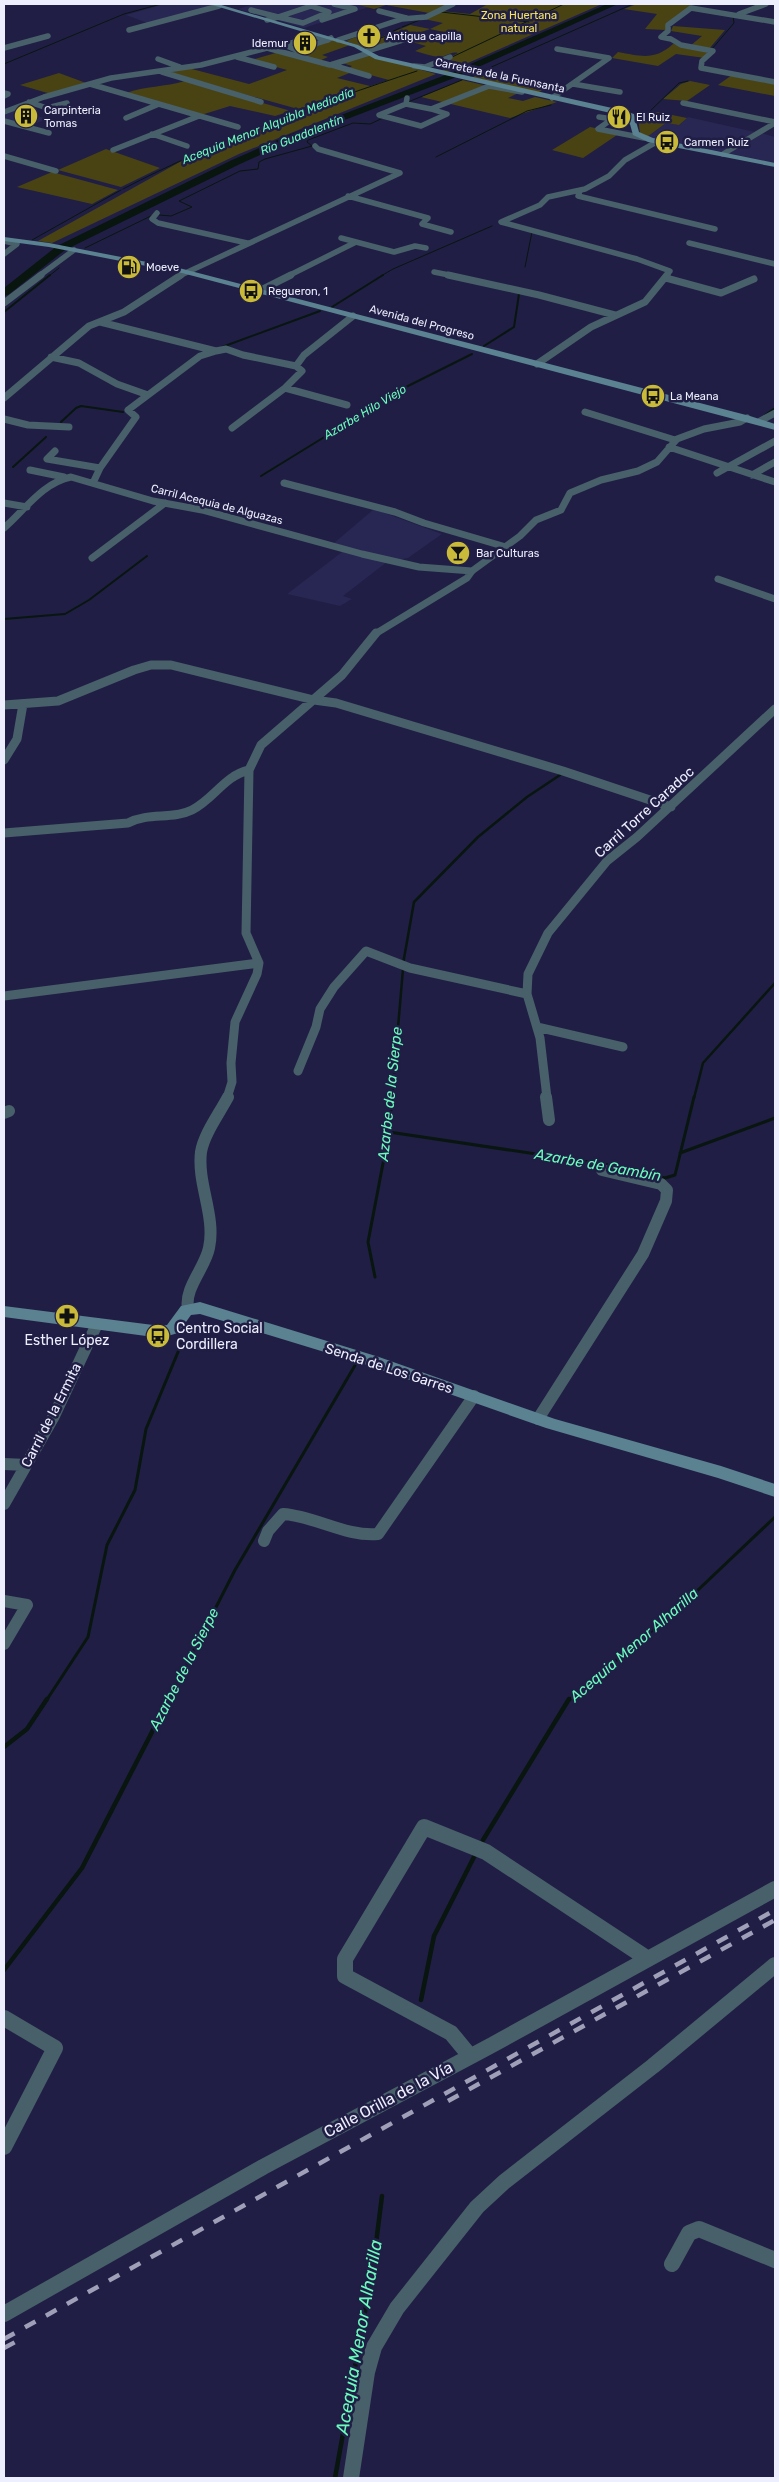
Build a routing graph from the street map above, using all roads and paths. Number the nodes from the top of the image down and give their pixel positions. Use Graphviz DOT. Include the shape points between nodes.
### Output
graph roads {
  1 [pos="320,4"];
  2 [pos="334,4"];
  3 [pos="453,4"];
  4 [pos="766,4"];
  5 [pos="216,5"];
  6 [pos="251,10"];
  7 [pos="379,11"];
  8 [pos="294,12"];
  9 [pos="329,12"];
  10 [pos="344,12"];
  11 [pos="735,15"];
  12 [pos="277,17"];
  13 [pos="376,18"];
  14 [pos="410,19"];
  15 [pos="268,20"];
  16 [pos="391,22"];
  17 [pos="775,22"];
  18 [pos="303,23"];
  19 [pos="129,30"];
  20 [pos="357,34"];
  21 [pos="48,36"];
  22 [pos="432,38"];
  23 [pos="375,39"];
  24 [pos="333,40"];
  25 [pos="4,48"];
  26 [pos="557,49"];
  27 [pos="370,54"];
  28 [pos="234,56"];
  29 [pos="450,57"];
  30 [pos="158,59"];
  31 [pos="330,65"];
  32 [pos="274,67"];
  33 [pos="182,68"];
  34 [pos="158,71"];
  35 [pos="369,76"];
  36 [pos="775,82"];
  37 [pos="89,84"];
  38 [pos="573,84"];
  39 [pos="522,92"];
  40 [pos="620,92"];
  41 [pos="552,98"];
  42 [pos="29,102"];
  43 [pos="261,102"];
  44 [pos="67,103"];
  45 [pos="683,103"];
  46 [pos="160,104"];
  47 [pos="431,109"];
  48 [pos="4,112"];
  49 [pos="199,116"];
  50 [pos="599,117"];
  51 [pos="126,118"];
  52 [pos="612,119"];
  53 [pos="4,121"];
  54 [pos="634,122"];
  55 [pos="775,122"];
  56 [pos="238,127"];
  57 [pos="49,133"];
  58 [pos="152,134"];
  59 [pos="644,138"];
  60 [pos="658,141"];
  61 [pos="187,146"];
  62 [pos="315,146"];
  63 [pos="113,150"];
  64 [pos="723,154"];
  65 [pos="4,156"];
  66 [pos="775,165"];
  67 [pos="56,171"];
  68 [pos="580,191"];
  69 [pos="348,196"];
  70 [pos="157,213"];
  71 [pos="714,229"];
  72 [pos="451,232"];
  73 [pos="341,238"];
  74 [pos="4,240"];
  75 [pos="356,242"];
  76 [pos="247,243"];
  77 [pos="689,243"];
  78 [pos="426,248"];
  79 [pos="74,250"];
  80 [pos="4,254"];
  81 [pos="775,264"];
  82 [pos="186,272"];
  83 [pos="434,272"];
  84 [pos="666,278"];
  85 [pos="754,279"];
  86 [pos="259,291"];
  87 [pos="4,303"];
  88 [pos="615,315"];
  89 [pos="352,316"];
  90 [pos="100,322"];
  91 [pos="216,350"];
  92 [pos="51,357"];
  93 [pos="537,364"];
  94 [pos="296,366"];
  95 [pos="285,388"];
  96 [pos="148,395"];
  97 [pos="4,398"];
  98 [pos="347,405"];
  99 [pos="585,412"];
  100 [pos="775,412"];
  101 [pos="747,418"];
  102 [pos="4,419"];
  103 [pos="760,422"];
  104 [pos="70,427"];
  105 [pos="775,427"];
  106 [pos="232,428"];
  107 [pos="675,440"];
  108 [pos="775,441"];
  109 [pos="669,447"];
  110 [pos="55,451"];
  111 [pos="775,462"];
  112 [pos="100,468"];
  113 [pos="727,468"];
  114 [pos="30,470"];
  115 [pos="717,473"];
  116 [pos="752,475"];
  117 [pos="64,477"];
  118 [pos="775,482"];
  119 [pos="93,483"];
  120 [pos="284,483"];
  121 [pos="4,503"];
  122 [pos="165,503"];
  123 [pos="27,507"];
  124 [pos="4,528"];
  125 [pos="506,547"];
  126 [pos="92,558"];
  127 [pos="472,571"];
  128 [pos="718,579"];
  129 [pos="775,599"];
  130 [pos="314,700"];
  131 [pos="23,704"];
  132 [pos="4,705"];
  133 [pos="775,709"];
  134 [pos="4,760"];
  135 [pos="249,770"];
  136 [pos="671,806"];
  137 [pos="4,833"];
  138 [pos="259,963"];
  139 [pos="527,994"];
  140 [pos="4,996"];
  141 [pos="536,1027"];
  142 [pos="623,1047"];
  143 [pos="298,1071"];
  144 [pos="549,1120"];
  145 [pos="602,1170"];
  146 [pos="188,1308"];
  147 [pos="4,1312"];
  148 [pos="97,1324"];
  149 [pos="474,1396"];
  150 [pos="538,1419"];
  151 [pos="4,1464"];
  152 [pos="26,1465"];
  153 [pos="775,1492"];
  154 [pos="4,1504"];
  155 [pos="264,1541"];
  156 [pos="4,1600"];
  157 [pos="4,1644"];
  158 [pos="775,1889"];
  159 [pos="648,1959"];
  160 [pos="769,1969"];
  161 [pos="4,2018"];
  162 [pos="470,2056"];
  163 [pos="4,2147"];
  164 [pos="775,2260"];
  165 [pos="672,2264"];
  166 [pos="4,2314"];
  167 [pos="351,2478"];
  1 -- 8 [label="street"];
  2 -- 10 [label="street" via="355,9"];
  3 -- 14 [label="street" via="426,17"];
  4 -- 11 [label="street"];
  5 -- 15 [label="main road, Carretera de la Fuensanta"];
  5 -- 19 [label="street"];
  6 -- 12 [label="street"];
  7 -- 14 [label="street"];
  8 -- 9 [label="street" via="311,6"];
  8 -- 12 [label="street"];
  9 -- 10 [label="street"];
  9 -- 18 [label="street"];
  10 -- 18 [label="street"];
  11 -- 17 [label="street"];
  11 -- 36 [label="street" via="691,8 668,25 668,31 661,37 681,45 713,51 702,61 701,68"];
  12 -- 15 [label="street"];
  12 -- 18 [label="street"];
  13 -- 16 [label="street"];
  14 -- 16 [label="street"];
  15 -- 24 [label="main road, Carretera de la Fuensanta"];
  16 -- 20 [label="street"];
  20 -- 23 [label="street"];
  20 -- 24 [label="street"];
  21 -- 25 [label="street"];
  22 -- 27 [label="street" via="419,35"];
  24 -- 24 [label="street" via="296,50 286,45 315,36"];
  24 -- 27 [label="main road, Carretera de la Fuensanta"];
  26 -- 38 [label="street" via="609,58"];
  27 -- 29 [label="street" via="425,67"];
  27 -- 31 [label="street"];
  27 -- 39 [label="main road, Carretera de la Fuensanta"];
  28 -- 31 [label="street" via="273,48"];
  28 -- 32 [label="street"];
  28 -- 33 [label="street"];
  30 -- 33 [label="street"];
  31 -- 35 [label="street"];
  33 -- 34 [label="street"];
  34 -- 37 [label="street"];
  34 -- 43 [label="street"];
  37 -- 42 [label="street"];
  37 -- 46 [label="street"];
  38 -- 40 [label="street"];
  38 -- 41 [label="street"];
  39 -- 41 [label="main road, Carretera de la Fuensanta"];
  39 -- 47 [label="street" via="489,86"];
  41 -- 54 [label="main road, Carretera de la Fuensanta" via="618,112 631,116"];
  42 -- 44 [label="street" via="47,108"];
  42 -- 48 [label="street"];
  45 -- 55 [label="street"];
  46 -- 49 [label="street"];
  46 -- 51 [label="street"];
  47 -- 47 [label="street" via="447,114 421,126 379,115 407,101"];
  49 -- 56 [label="street"];
  49 -- 58 [label="street"];
  50 -- 52 [label="street"];
  52 -- 54 [label="street"];
  52 -- 59 [label="street" via="598,129"];
  53 -- 57 [label="street"];
  54 -- 59 [label="main road, Carretera de la Fuensanta" via="636,132"];
  55 -- 64 [label="street"];
  58 -- 61 [label="street"];
  58 -- 63 [label="street"];
  59 -- 60 [label="main road"];
  60 -- 64 [label="main road"];
  60 -- 68 [label="street" via="625,160 609,176"];
  62 -- 69 [label="street" via="400,173"];
  64 -- 66 [label="main road"];
  65 -- 67 [label="street"];
  68 -- 71 [label="street" via="578,196"];
  68 -- 84 [label="street" via="548,197 540,205 501,222 666,268 670,271"];
  69 -- 72 [label="street" via="428,218 422,224"];
  69 -- 76 [label="street"];
  70 -- 76 [label="street" via="152,219 158,223"];
  73 -- 75 [label="street"];
  74 -- 79 [label="main road, Avenida del Progreso"];
  74 -- 80 [label="street" via="16,244"];
  75 -- 78 [label="street" via="394,252 415,246"];
  75 -- 86 [label="street"];
  76 -- 82 [label="street"];
  77 -- 81 [label="street"];
  79 -- 82 [label="main road, Avenida del Progreso"];
  79 -- 87 [label="street"];
  82 -- 86 [label="main road, Avenida del Progreso"];
  82 -- 90 [label="street" via="146,299"];
  83 -- 88 [label="street"];
  84 -- 85 [label="street" via="721,293"];
  84 -- 88 [label="street" via="645,302"];
  86 -- 89 [label="main road, Avenida del Progreso"];
  88 -- 93 [label="street" via="591,327"];
  89 -- 93 [label="main road, Avenida del Progreso"];
  89 -- 94 [label="street" via="304,355"];
  90 -- 91 [label="street"];
  90 -- 92 [label="street" via="89,326"];
  91 -- 94 [label="street" via="226,349"];
  91 -- 96 [label="street" via="200,356"];
  92 -- 96 [label="street" via="79,363 116,384"];
  92 -- 97 [label="street"];
  93 -- 101 [label="main road, Avenida del Progreso"];
  94 -- 95 [label="street" via="302,371"];
  95 -- 98 [label="street"];
  95 -- 106 [label="street"];
  96 -- 112 [label="street" via="128,410 136,417"];
  99 -- 107 [label="street"];
  100 -- 103 [label="street"];
  101 -- 103 [label="main road, Avenida del Progreso"];
  101 -- 107 [label="street"];
  102 -- 104 [label="street" via="28,425"];
  103 -- 105 [label="main road, Avenida del Progreso"];
  107 -- 109 [label="street"];
  108 -- 113 [label="street"];
  109 -- 113 [label="street"];
  109 -- 125 [label="street" via="657,462 638,471 601,480 570,493 561,510 536,520"];
  110 -- 112 [label="street" via="47,460"];
  111 -- 116 [label="street"];
  112 -- 119 [label="street"];
  113 -- 115 [label="street"];
  113 -- 116 [label="street"];
  114 -- 117 [label="street, Carril Acequia de Alguazas"];
  116 -- 118 [label="street"];
  117 -- 119 [label="street, Carril Acequia de Alguazas"];
  117 -- 123 [label="street"];
  119 -- 122 [label="street, Carril Acequia de Alguazas"];
  120 -- 125 [label="street" via="395,512"];
  121 -- 123 [label="street"];
  122 -- 126 [label="street"];
  122 -- 127 [label="street, Carril Acequia de Alguazas" via="419,567"];
  123 -- 124 [label="street"];
  125 -- 127 [label="street"];
  127 -- 130 [label="street" via="466,578 377,631 342,675"];
  128 -- 129 [label="street"];
  130 -- 131 [label="street" via="188,667 151,664 58,701"];
  130 -- 135 [label="street" via="261,745"];
  130 -- 136 [label="street" via="336,703 464,740"];
  131 -- 132 [label="street"];
  131 -- 134 [label="street" via="17,739"];
  133 -- 136 [label="street, Carril Torre Caradoc"];
  135 -- 137 [label="street" via="233,774 192,811 182,814 142,815 128,823"];
  135 -- 138 [label="street" via="246,933"];
  136 -- 139 [label="street, Carril Torre Caradoc" via="607,861 548,933 528,974"];
  138 -- 140 [label="street"];
  138 -- 146 [label="street" via="235,1022 230,1063 232,1082 228,1097 201,1153 210,1245 203,1269 187,1299"];
  139 -- 141 [label="street, Carril Torre Caradoc"];
  139 -- 143 [label="street" via="410,968 366,952 338,982 324,1004 314,1022 316,1028"];
  141 -- 142 [label="street"];
  141 -- 144 [label="street, Carril Torre Caradoc"];
  145 -- 150 [label="street" via="661,1184 666,1190 666,1201 643,1254"];
  146 -- 148 [label="main road" via="174,1327 166,1331"];
  146 -- 149 [label="main road, Senda de Los Garres" via="200,1308"];
  147 -- 148 [label="main road"];
  148 -- 152 [label="street, Carril de la Ermita" via="54,1416"];
  149 -- 150 [label="main road, Senda de Los Garres"];
  149 -- 155 [label="street" via="378,1534 366,1535 298,1515 283,1514"];
  150 -- 153 [label="main road, Senda de Los Garres" via="721,1472"];
  151 -- 152 [label="street"];
  152 -- 154 [label="street, Carril de la Ermita"];
  156 -- 157 [label="street" via="27,1605"];
  158 -- 159 [label="street, Calle Orilla de la Vía"];
  159 -- 162 [label="street, Calle Orilla de la Vía"];
  159 -- 162 [label="street" via="486,1852 424,1826 345,1959 345,1976 451,2033"];
  160 -- 167 [label="street" via="477,2207 397,2308 374,2347"];
  161 -- 163 [label="street" via="55,2048"];
  162 -- 166 [label="street, Calle Orilla de la Vía" via="263,2167"];
  164 -- 165 [label="street" via="699,2229 689,2233"];
}
